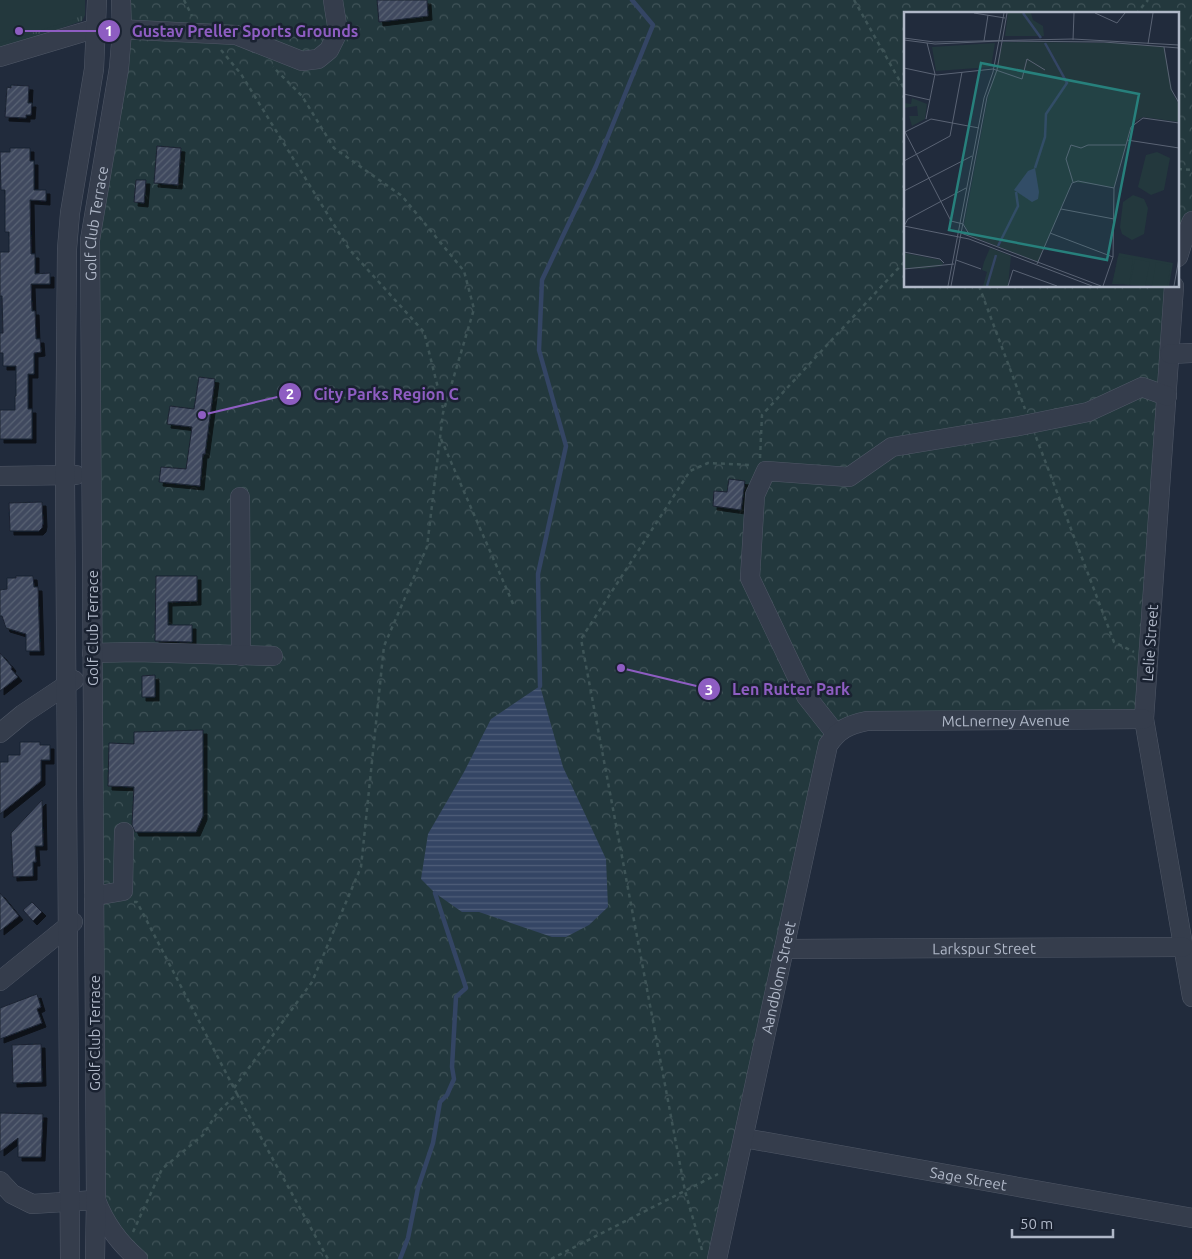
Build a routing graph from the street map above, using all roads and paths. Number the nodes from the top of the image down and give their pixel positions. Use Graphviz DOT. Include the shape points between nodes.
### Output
graph roads {
  1 [pos="98,0"];
  2 [pos="121,0"];
  3 [pos="184,0"];
  4 [pos="333,0"];
  5 [pos="854,0"];
  6 [pos="1148,0"];
  7 [pos="1138,12"];
  8 [pos="198,21"];
  9 [pos="96,28"];
  10 [pos="122,31"];
  11 [pos="216,45"];
  12 [pos="0,57"];
  13 [pos="271,66"];
  14 [pos="904,88"];
  15 [pos="1192,221"];
  16 [pos="1180,250"];
  17 [pos="904,262"];
  18 [pos="980,288"];
  19 [pos="1174,288"];
  20 [pos="1192,353"];
  21 [pos="1170,354"];
  22 [pos="1167,396"];
  23 [pos="443,409"];
  24 [pos="1031,423"];
  25 [pos="440,437"];
  26 [pos="753,465"];
  27 [pos="760,465"];
  28 [pos="92,474"];
  29 [pos="65,475"];
  30 [pos="0,476"];
  31 [pos="240,497"];
  32 [pos="514,606"];
  33 [pos="1136,654"];
  34 [pos="241,656"];
  35 [pos="273,656"];
  36 [pos="92,660"];
  37 [pos="68,685"];
  38 [pos="1144,719"];
  39 [pos="0,733"];
  40 [pos="836,734"];
  41 [pos="124,832"];
  42 [pos="94,902"];
  43 [pos="128,902"];
  44 [pos="67,927"];
  45 [pos="1183,948"];
  46 [pos="784,949"];
  47 [pos="0,981"];
  48 [pos="1192,996"];
  49 [pos="234,1088"];
  50 [pos="237,1094"];
  51 [pos="744,1138"];
  52 [pos="737,1165"];
  53 [pos="0,1181"];
  54 [pos="685,1192"];
  55 [pos="96,1200"];
  56 [pos="69,1201"];
  57 [pos="1192,1218"];
  58 [pos="121,1244"];
  59 [pos="710,1255"];
  60 [pos="70,1259"];
  61 [pos="94,1259"];
  62 [pos="138,1259"];
  63 [pos="328,1259"];
  64 [pos="551,1259"];
  1 -- 9 [label="street, Golf Club Terrace"];
  2 -- 10 [label="street, Golf Club Terrace"];
  3 -- 8 [label="path" via="190,15"];
  4 -- 10 [label="street" via="338,32 329,50 318,59 302,61 236,35"];
  5 -- 14 [label="path"];
  6 -- 7 [label="path"];
  9 -- 10 [label="street"];
  9 -- 12 [label="street"];
  9 -- 29 [label="street, Golf Club Terrace" via="94,69 67,249"];
  10 -- 28 [label="street, Golf Club Terrace" via="119,68 90,240"];
  11 -- 23 [label="path" via="241,74 349,248 424,332"];
  13 -- 25 [label="path" via="302,96 334,148 402,196 464,272 474,310 443,413"];
  15 -- 16 [label="street"];
  17 -- 27 [label="path" via="762,415"];
  18 -- 24 [label="path"];
  19 -- 21 [label="street, Lelie Street"];
  20 -- 21 [label="street"];
  21 -- 22 [label="street, Lelie Street"];
  22 -- 24 [label="street" via="1142,387 1088,412"];
  22 -- 38 [label="street, Lelie Street"];
  24 -- 33 [label="path" via="1114,642"];
  24 -- 40 [label="street" via="892,447 849,477 766,471 754,495 750,578 806,696"];
  25 -- 32 [label="path"];
  25 -- 49 [label="path" via="427,547 384,646 361,867 312,982"];
  26 -- 54 [label="path" via="708,463 690,471 581,639"];
  28 -- 29 [label="street"];
  28 -- 36 [label="street, Golf Club Terrace"];
  29 -- 30 [label="street"];
  29 -- 37 [label="street, Golf Club Terrace"];
  31 -- 34 [label="street"];
  34 -- 35 [label="street"];
  34 -- 36 [label="street" via="136,652"];
  36 -- 37 [label="street"];
  36 -- 42 [label="street, Golf Club Terrace"];
  37 -- 39 [label="street"];
  37 -- 44 [label="street, Golf Club Terrace"];
  38 -- 40 [label="street, McLnerney Avenue" via="867,721 846,727"];
  38 -- 45 [label="street, Lelie Street"];
  40 -- 46 [label="street, Aandblom Street" via="828,745"];
  41 -- 42 [label="street" via="123,892"];
  42 -- 44 [label="street"];
  42 -- 55 [label="street, Golf Club Terrace"];
  43 -- 49 [label="path" via="137,902"];
  44 -- 47 [label="street"];
  44 -- 56 [label="street, Golf Club Terrace"];
  45 -- 46 [label="street, Larkspur Street"];
  45 -- 48 [label="street, Lelie Street"];
  46 -- 51 [label="street, Aandblom Street"];
  49 -- 50 [label="path"];
  50 -- 58 [label="path" via="217,1113 203,1135 162,1169 132,1234"];
  50 -- 63 [label="path"];
  51 -- 52 [label="street, Aandblom Street"];
  51 -- 57 [label="street, Sage Street"];
  52 -- 54 [label="path"];
  52 -- 59 [label="street, Aandblom Street"];
  53 -- 56 [label="street" via="12,1194 32,1204"];
  54 -- 59 [label="path"];
  54 -- 64 [label="path"];
  55 -- 56 [label="street"];
  55 -- 58 [label="street" via="106,1223"];
  55 -- 61 [label="street, Golf Club Terrace"];
  56 -- 60 [label="street, Golf Club Terrace"];
  58 -- 62 [label="street"];
}
